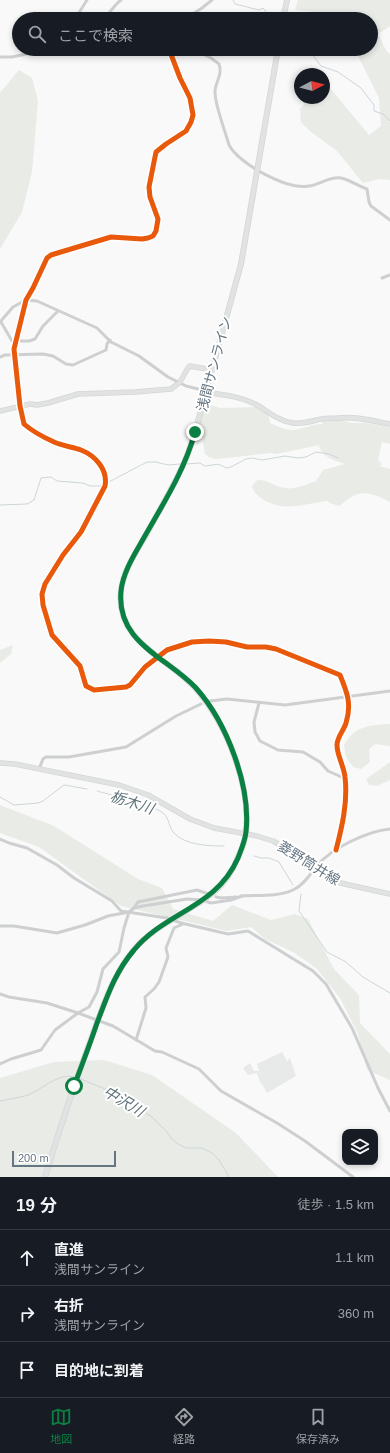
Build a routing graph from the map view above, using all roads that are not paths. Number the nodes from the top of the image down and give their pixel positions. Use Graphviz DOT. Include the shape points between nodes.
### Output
graph roads {
  1 [pos="87,0"];
  2 [pos="121,0"];
  3 [pos="212,0"];
  4 [pos="286,0"];
  5 [pos="79,12"];
  6 [pos="111,12"];
  7 [pos="196,12"];
  8 [pos="284,12"];
  9 [pos="17,56"];
  10 [pos="172,56"];
  11 [pos="207,56"];
  12 [pos="277,56"];
  13 [pos="0,57"];
  14 [pos="257,169"];
  15 [pos="390,220"];
  16 [pos="390,275"];
  17 [pos="382,278"];
  18 [pos="26,300"];
  19 [pos="58,311"];
  20 [pos="0,322"];
  21 [pos="110,340"];
  22 [pos="16,342"];
  23 [pos="15,355"];
  24 [pos="0,357"];
  25 [pos="212,370"];
  26 [pos="180,382"];
  27 [pos="210,393"];
  28 [pos="20,406"];
  29 [pos="0,411"];
  30 [pos="390,424"];
  31 [pos="157,657"];
  32 [pos="390,691"];
  33 [pos="349,697"];
  34 [pos="210,701"];
  35 [pos="259,703"];
  36 [pos="201,704"];
  37 [pos="0,763"];
  38 [pos="39,769"];
  39 [pos="346,779"];
  40 [pos="390,829"];
  41 [pos="246,834"];
  42 [pos="0,839"];
  43 [pos="336,850"];
  44 [pos="316,866"];
  45 [pos="209,894"];
  46 [pos="390,894"];
  47 [pos="242,896"];
  48 [pos="216,897"];
  49 [pos="202,900"];
  50 [pos="134,908"];
  51 [pos="129,912"];
  52 [pos="182,923"];
  53 [pos="0,926"];
  54 [pos="0,994"];
  55 [pos="78,1013"];
  56 [pos="98,1020"];
  57 [pos="136,1040"];
  58 [pos="0,1064"];
  59 [pos="390,1111"];
  60 [pos="45,1177"];
  61 [pos="353,1177"];
  1 -- 5 [label="street"];
  2 -- 6 [label="street"];
  3 -- 7 [label="street"];
  4 -- 8 [label="main road"];
  9 -- 13 [label="street"];
  10 -- 18 [label="street" via="190,98 193,115 186,131 156,152 149,187 158,219 156,231 148,238 111,237 51,255 47,258"];
  11 -- 14 [label="street" via="219,64 220,75 215,91 229,145"];
  12 -- 14 [label="main road, 浅間サンライン"];
  14 -- 15 [label="street" via="294,186 309,186 341,178 367,189 371,206"];
  14 -- 25 [label="main road, 浅間サンライン" via="241,264"];
  16 -- 17 [label="street"];
  18 -- 19 [label="street" via="37,301"];
  18 -- 20 [label="street" via="13,307"];
  18 -- 22 [label="street"];
  19 -- 21 [label="street" via="97,328"];
  19 -- 22 [label="street" via="35,338"];
  20 -- 22 [label="street" via="12,341"];
  21 -- 23 [label="street" via="106,350 74,365 43,354"];
  21 -- 26 [label="street"];
  22 -- 23 [label="street"];
  23 -- 24 [label="street" via="5,354"];
  23 -- 28 [label="street"];
  25 -- 26 [label="main road" via="190,366"];
  25 -- 31 [label="main road, 浅間サンライン" via="184,466 131,562 121,588 120,601 125,622 136,639"];
  26 -- 27 [label="street, bridge"];
  26 -- 28 [label="main road" via="171,389 78,394 48,403"];
  27 -- 30 [label="main road" via="249,401 273,416 291,423 300,424 318,419 343,417"];
  28 -- 29 [label="main road"];
  28 -- 31 [label="street" via="24,424 53,442 82,450 99,462 107,479 106,486 83,530 45,584 42,594 43,605 52,635 80,666 86,686 94,690 130,685 145,666"];
  31 -- 33 [label="street" via="167,650 192,642 226,642 247,647 276,649 340,675"];
  31 -- 41 [label="main road, 浅間サンライン" via="189,681 221,724 244,791"];
  32 -- 33 [label="street"];
  33 -- 35 [label="street" via="285,705"];
  33 -- 39 [label="street" via="346,723 337,745"];
  34 -- 35 [label="street" via="226,699"];
  35 -- 39 [label="street" via="254,722 260,741 278,750 304,752 320,762 328,771"];
  36 -- 38 [label="street" via="176,716 126,747 69,757 46,757"];
  37 -- 38 [label="main road, 菱野筒井線"];
  38 -- 41 [label="main road, 菱野筒井線" via="119,784 148,795 214,828"];
  39 -- 43 [label="street" via="344,818"];
  40 -- 43 [label="street" via="362,836"];
  41 -- 44 [label="main road, 菱野筒井線" via="278,843"];
  41 -- 49 [label="main road, 浅間サンライン" via="242,850 230,872 214,892"];
  42 -- 51 [label="street" via="28,848 112,901 121,911"];
  43 -- 44 [label="street"];
  44 -- 46 [label="main road, 菱野筒井線" via="329,879 336,882"];
  44 -- 47 [label="street" via="293,890 277,895"];
  45 -- 50 [label="street" via="197,890 138,902"];
  47 -- 48 [label="street"];
  47 -- 49 [label="street" via="208,903"];
  49 -- 50 [label="street" via="178,900"];
  49 -- 56 [label="main road, 浅間サンライン" via="159,927 134,950 112,983"];
  50 -- 51 [label="street"];
  51 -- 52 [label="street, bridge"];
  51 -- 53 [label="street" via="108,916 57,933"];
  51 -- 55 [label="street" via="119,952 103,969 97,992 89,1007"];
  52 -- 57 [label="street" via="174,928 166,948 168,957 159,982 145,998 146,1008"];
  52 -- 59 [label="street" via="228,934 248,931 313,971 328,987 352,1028"];
  54 -- 55 [label="street" via="47,1002"];
  55 -- 56 [label="street"];
  55 -- 58 [label="street" via="55,1030 41,1050"];
  56 -- 57 [label="street"];
  56 -- 60 [label="main road, 浅間サンライン"];
  57 -- 61 [label="street" via="198,1069 221,1091 305,1141"];
}
